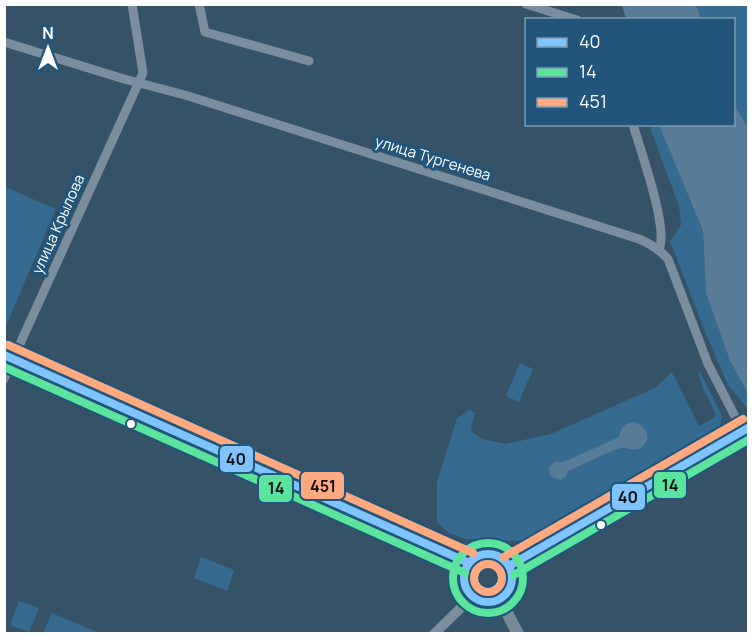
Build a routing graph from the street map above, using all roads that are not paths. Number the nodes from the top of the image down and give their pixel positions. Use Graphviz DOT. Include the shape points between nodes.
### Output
graph roads {
  1 [pos="132,4"];
  2 [pos="200,4"];
  3 [pos="526,4"];
  4 [pos="571,18"];
  5 [pos="4,42"];
  6 [pos="309,61"];
  7 [pos="138,82"];
  8 [pos="634,126"];
  9 [pos="659,249"];
  10 [pos="9,357"];
  11 [pos="4,379"];
  12 [pos="746,430"];
  13 [pos="469,563"];
  14 [pos="509,566"];
  15 [pos="472,597"];
  16 [pos="500,599"];
  17 [pos="434,633"];
  18 [pos="518,633"];
  1 -- 7 [label="street" via="143,73"];
  2 -- 6 [label="street" via="205,32"];
  3 -- 4 [label="street"];
  5 -- 7 [label="street, улица Тургенева"];
  7 -- 9 [label="street, улица Тургенева" via="639,239"];
  7 -- 10 [label="street, улица Крылова"];
  8 -- 9 [label="street" via="659,218"];
  9 -- 12 [label="street" via="668,259 708,364"];
  10 -- 11 [label="street, улица Крылова"];
  10 -- 13 [label="main road"];
  12 -- 14 [label="main road"];
  13 -- 14 [label="main road" via="476,556 495,554"];
  13 -- 15 [label="main road" via="463,580"];
  14 -- 16 [label="main road" via="511,585"];
  15 -- 16 [label="main road" via="490,602"];
  15 -- 17 [label="street"];
  16 -- 18 [label="main road"];
}
